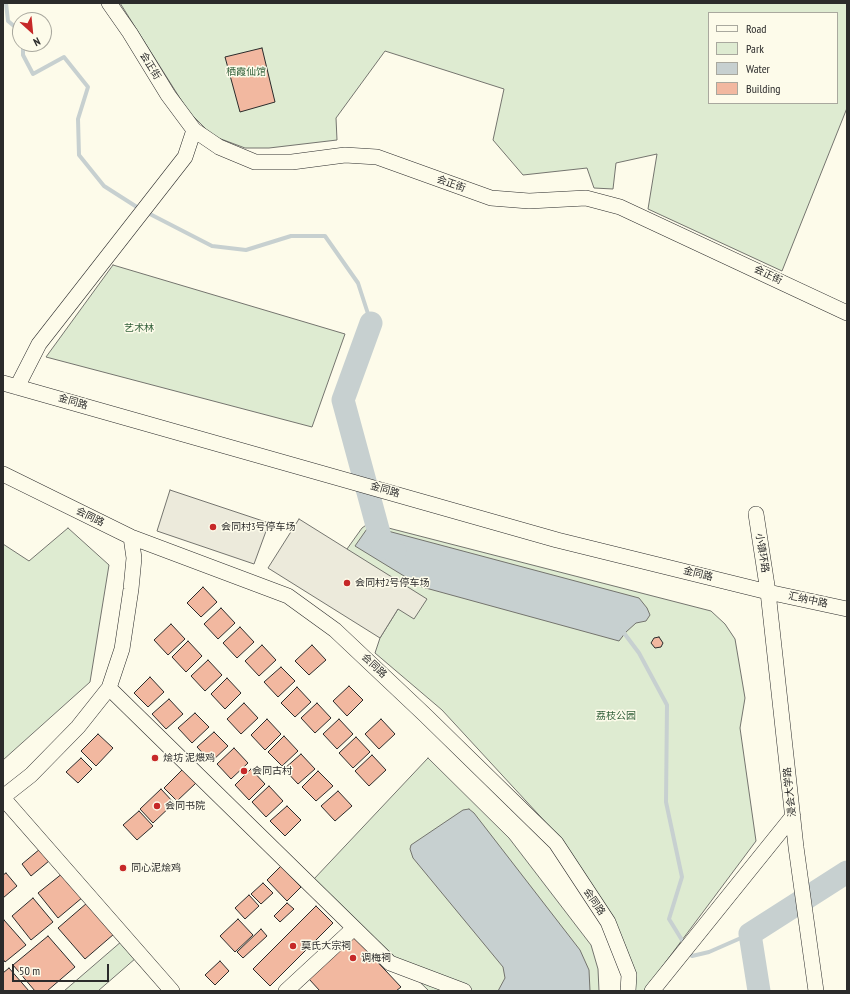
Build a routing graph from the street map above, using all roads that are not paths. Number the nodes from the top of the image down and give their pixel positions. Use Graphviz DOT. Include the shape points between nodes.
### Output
graph roads {
  1 [pos="109,3"];
  2 [pos="194,130"];
  3 [pos="847,313"];
  4 [pos="10,385"];
  5 [pos="3,474"];
  6 [pos="756,514"];
  7 [pos="131,537"];
  8 [pos="768,592"];
  9 [pos="847,608"];
  10 [pos="109,688"];
  11 [pos="3,798"];
  12 [pos="793,816"];
  13 [pos="354,928"];
  14 [pos="172,991"];
  15 [pos="286,991"];
  16 [pos="464,991"];
  17 [pos="628,991"];
  18 [pos="652,991"];
  19 [pos="816,991"];
  1 -- 2 [label="street, 会正街" via="168,95"];
  2 -- 3 [label="street, 会正街" via="219,147 256,162 292,162 345,155 378,157 491,198 529,201 586,198 620,207"];
  2 -- 4 [label="street" via="185,157"];
  4 -- 8 [label="street, 金同路" via="557,540"];
  5 -- 7 [label="street, 会同路"];
  6 -- 8 [label="street, 小镇环路"];
  7 -- 10 [label="street" via="134,558 132,589 122,649"];
  7 -- 17 [label="street, 会同路" via="288,596 335,630 556,843 608,922 629,975"];
  8 -- 9 [label="street, 汇纳中路"];
  8 -- 12 [label="street, 浸会大学路"];
  10 -- 11 [label="street" via="78,727 36,770"];
  10 -- 13 [label="street"];
  11 -- 14 [label="street"];
  12 -- 18 [label="street"];
  12 -- 19 [label="street, 浸会大学路"];
  13 -- 15 [label="street"];
  13 -- 16 [label="street" via="390,963"];
}
